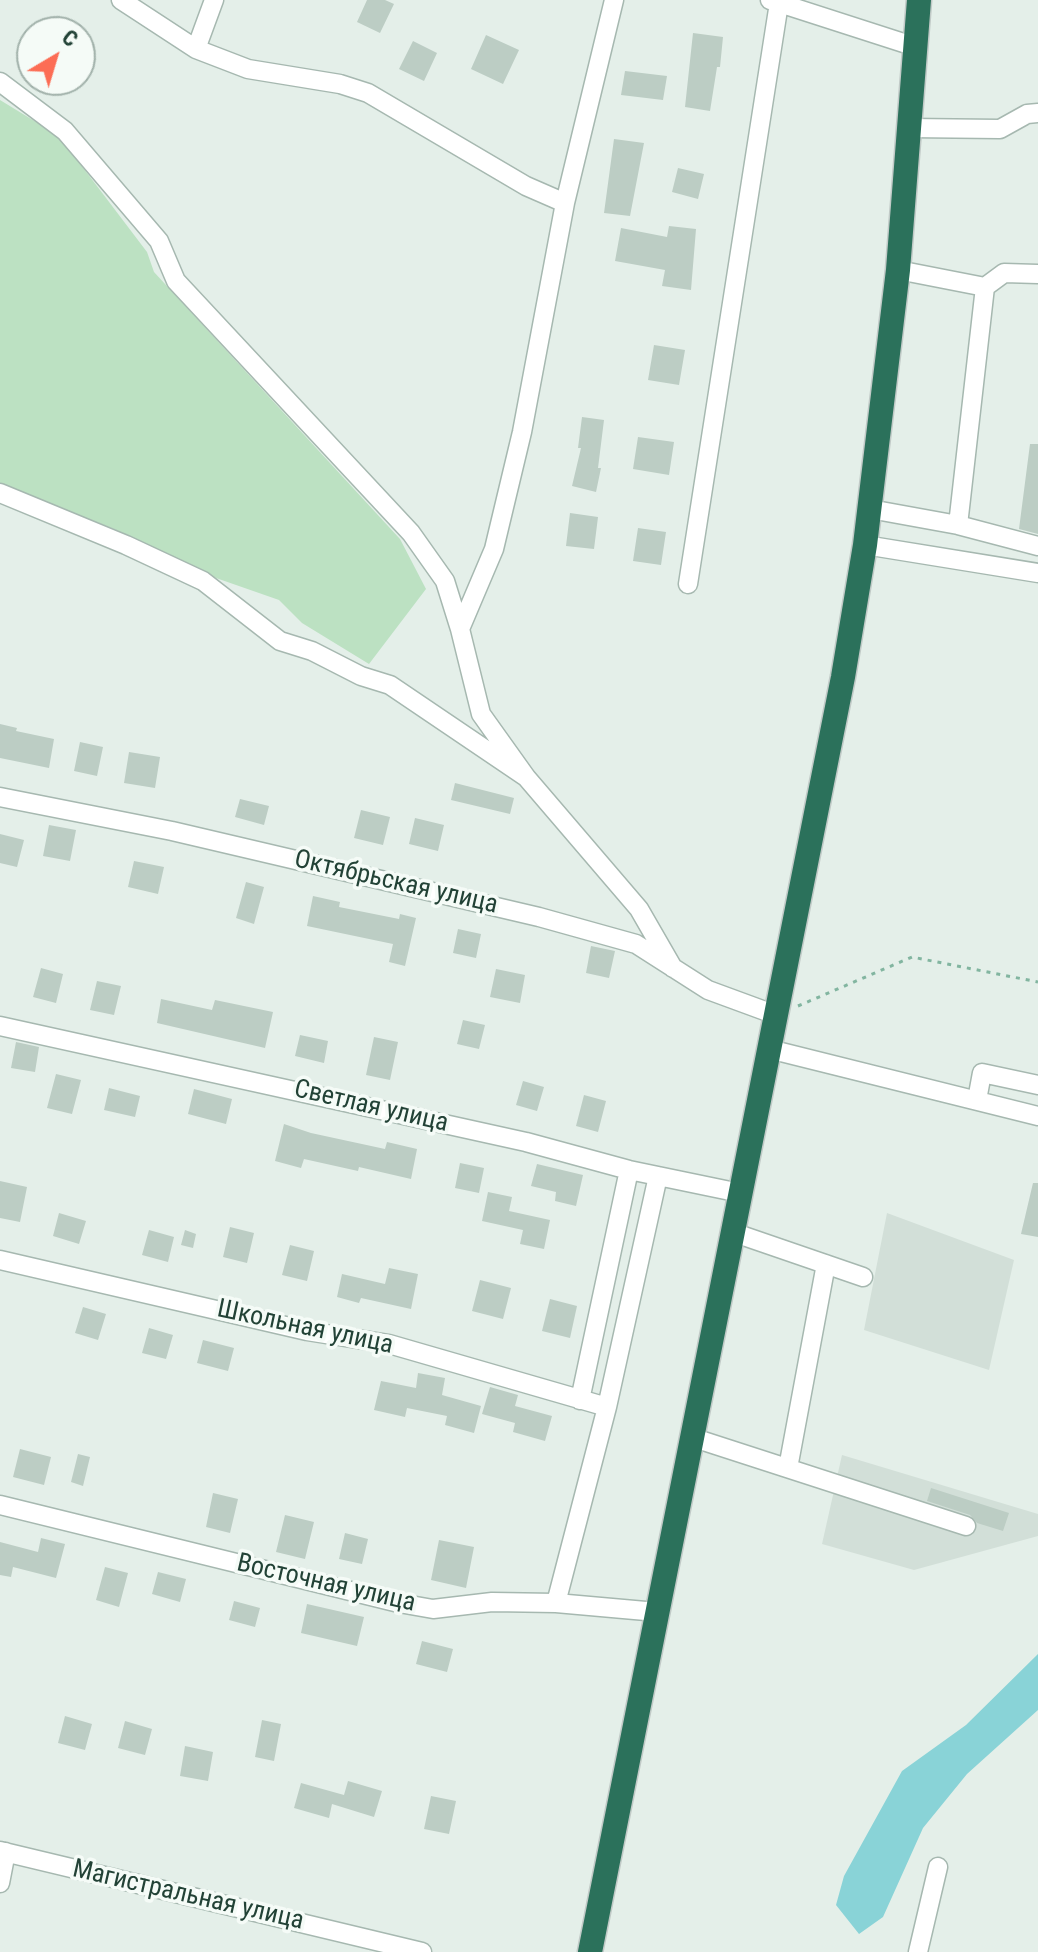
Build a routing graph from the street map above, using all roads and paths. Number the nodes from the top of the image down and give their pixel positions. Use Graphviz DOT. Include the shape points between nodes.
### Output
graph roads {
  1 [pos="121,0"];
  2 [pos="214,0"];
  3 [pos="614,0"];
  4 [pos="919,0"];
  5 [pos="775,2"];
  6 [pos="916,47"];
  7 [pos="196,49"];
  8 [pos="0,82"];
  9 [pos="1038,113"];
  10 [pos="909,128"];
  11 [pos="565,203"];
  12 [pos="898,270"];
  13 [pos="1038,274"];
  14 [pos="985,287"];
  15 [pos="0,493"];
  16 [pos="870,509"];
  17 [pos="958,525"];
  18 [pos="865,545"];
  19 [pos="1038,546"];
  20 [pos="1038,573"];
  21 [pos="688,584"];
  22 [pos="460,629"];
  23 [pos="526,777"];
  24 [pos="0,797"];
  25 [pos="673,968"];
  26 [pos="1038,982"];
  27 [pos="776,1015"];
  28 [pos="0,1026"];
  29 [pos="769,1049"];
  30 [pos="1038,1085"];
  31 [pos="977,1100"];
  32 [pos="1038,1116"];
  33 [pos="629,1170"];
  34 [pos="658,1176"];
  35 [pos="740,1193"];
  36 [pos="732,1232"];
  37 [pos="0,1260"];
  38 [pos="826,1264"];
  39 [pos="863,1277"];
  40 [pos="580,1400"];
  41 [pos="607,1407"];
  42 [pos="691,1437"];
  43 [pos="788,1468"];
  44 [pos="0,1505"];
  45 [pos="966,1526"];
  46 [pos="556,1603"];
  47 [pos="657,1612"];
  48 [pos="3,1852"];
  49 [pos="938,1867"];
  50 [pos="0,1883"];
  51 [pos="422,1952"];
  52 [pos="590,1952"];
  53 [pos="918,1952"];
  1 -- 7 [label="street"];
  2 -- 7 [label="street"];
  3 -- 11 [label="street"];
  4 -- 6 [label="highway"];
  5 -- 6 [label="street"];
  5 -- 21 [label="street"];
  6 -- 10 [label="highway"];
  7 -- 11 [label="street" via="248,69 368,93 526,186"];
  8 -- 22 [label="street" via="65,131 159,241 176,281 411,533 445,581"];
  9 -- 10 [label="street" via="1000,129"];
  10 -- 12 [label="highway"];
  11 -- 22 [label="street" via="494,549"];
  12 -- 14 [label="street"];
  12 -- 16 [label="highway"];
  13 -- 14 [label="street" via="1004,273"];
  14 -- 17 [label="street"];
  15 -- 23 [label="street" via="203,581 280,641 390,685"];
  16 -- 17 [label="street"];
  16 -- 18 [label="highway"];
  17 -- 19 [label="street"];
  18 -- 20 [label="street"];
  18 -- 27 [label="highway"];
  22 -- 23 [label="street" via="481,714"];
  23 -- 25 [label="street" via="639,909"];
  24 -- 25 [label="street, Октябрьская улица" via="172,831 539,917 636,944"];
  25 -- 27 [label="street, Октябрьская улица" via="708,990"];
  26 -- 27 [label="path" via="912,957"];
  27 -- 29 [label="highway"];
  28 -- 33 [label="street, Светлая улица" via="526,1142"];
  29 -- 31 [label="street"];
  29 -- 35 [label="highway"];
  30 -- 31 [label="street" via="982,1073"];
  31 -- 32 [label="street"];
  33 -- 34 [label="street, Светлая улица"];
  33 -- 40 [label="street"];
  34 -- 35 [label="street, Светлая улица"];
  34 -- 41 [label="street"];
  35 -- 36 [label="highway"];
  36 -- 38 [label="street"];
  36 -- 42 [label="highway"];
  37 -- 40 [label="street, Школьная улица" via="307,1331 389,1344"];
  38 -- 39 [label="street"];
  38 -- 43 [label="street"];
  40 -- 41 [label="street, Школьная улица"];
  41 -- 46 [label="street"];
  42 -- 43 [label="street"];
  42 -- 47 [label="highway"];
  43 -- 45 [label="street"];
  44 -- 46 [label="street, Восточная улица" via="399,1603 444,1610 492,1602"];
  46 -- 47 [label="street, Восточная улица"];
  47 -- 52 [label="highway"];
  48 -- 50 [label="street"];
  48 -- 51 [label="street, Магистральная улица"];
  49 -- 53 [label="street"];
}
